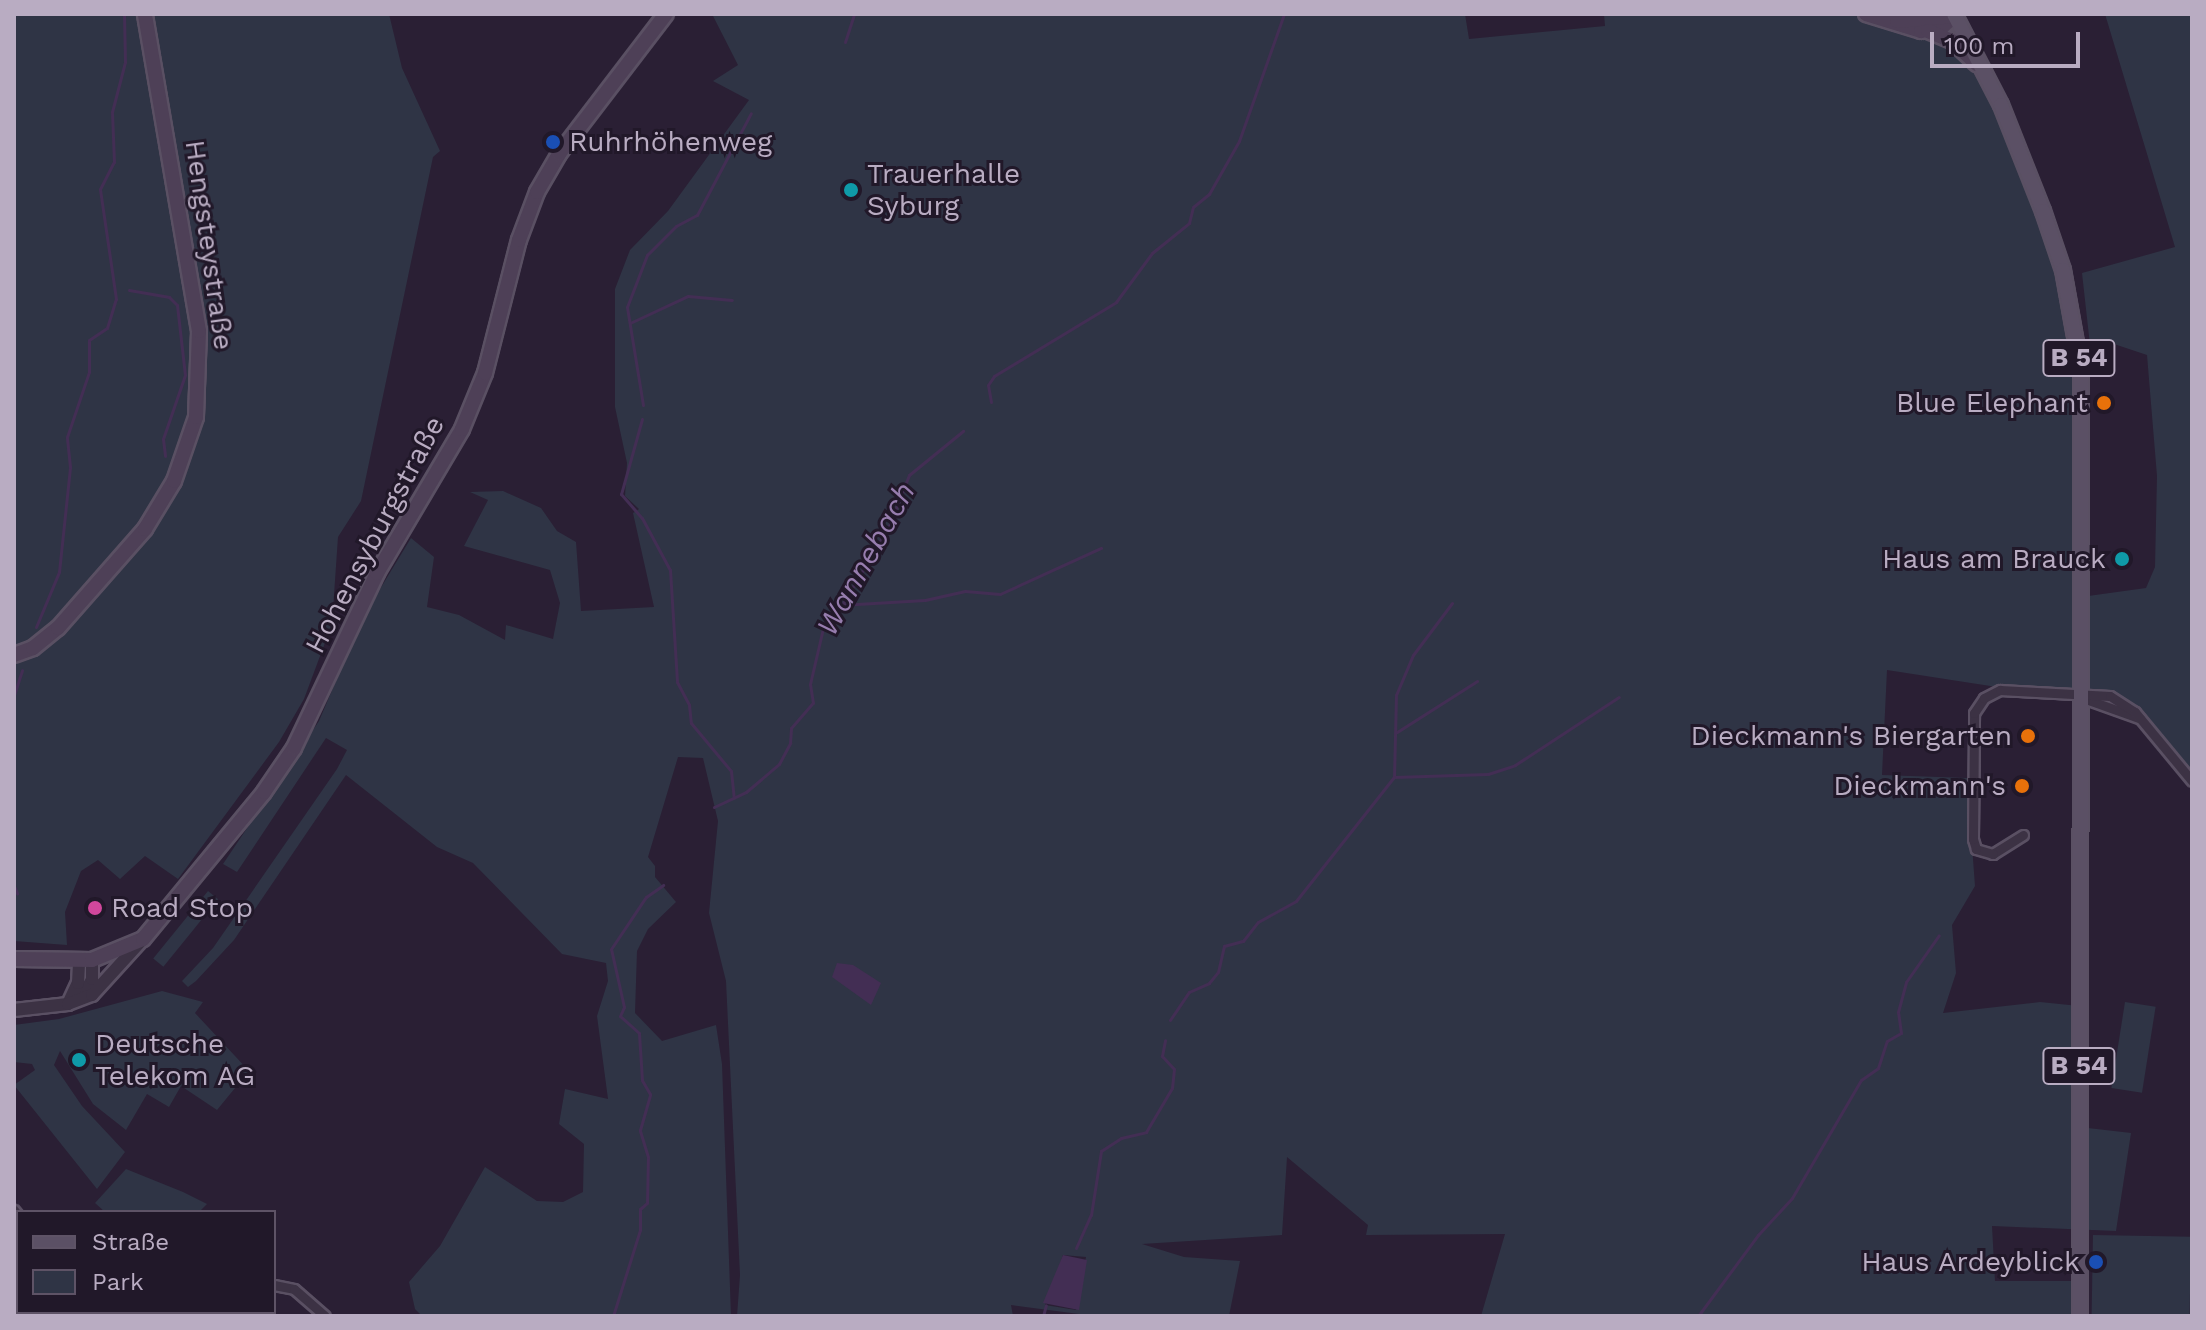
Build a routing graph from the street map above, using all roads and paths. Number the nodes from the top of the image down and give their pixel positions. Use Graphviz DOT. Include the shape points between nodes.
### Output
graph roads {
  1 [pos="145,14"];
  2 [pos="666,14"];
  3 [pos="1866,14"];
  4 [pos="1901,14"];
  5 [pos="1955,15"];
  6 [pos="1886,21"];
  7 [pos="1928,31"];
  8 [pos="1989,78"];
  9 [pos="14,655"];
  10 [pos="2080,697"];
  11 [pos="2192,781"];
  12 [pos="2023,835"];
  13 [pos="143,939"];
  14 [pos="14,959"];
  15 [pos="85,960"];
  16 [pos="74,1002"];
  17 [pos="14,1010"];
  18 [pos="276,1285"];
  19 [pos="325,1316"];
  20 [pos="2080,1316"];
  1 -- 9 [label="main road, Hengsteystraße" via="199,331 196,417 174,481 145,529 58,628"];
  2 -- 13 [label="main road, Hohensyburgstraße" via="559,154 537,192 469,415 354,616 294,748 221,848"];
  3 -- 6 [label="main road"];
  4 -- 6 [label="main road"];
  5 -- 6 [label="main road"];
  5 -- 7 [label="main road"];
  5 -- 8 [label="main road, B 54"];
  6 -- 7 [label="main road"];
  7 -- 8 [label="main road, B 54" via="1960,47"];
  8 -- 10 [label="main road, B 54" via="2063,270 2081,370"];
  10 -- 11 [label="street" via="2110,696 2139,718"];
  10 -- 12 [label="street" via="2000,690 1976,706 1976,849 1993,854"];
  10 -- 20 [label="main road, B 54"];
  13 -- 15 [label="main road, Hohensyburgstraße"];
  13 -- 16 [label="street" via="102,985"];
  14 -- 15 [label="main road, Hohensyburgstraße"];
  15 -- 16 [label="street" via="90,985"];
  16 -- 17 [label="street"];
  18 -- 19 [label="street" via="294,1289"];
}
